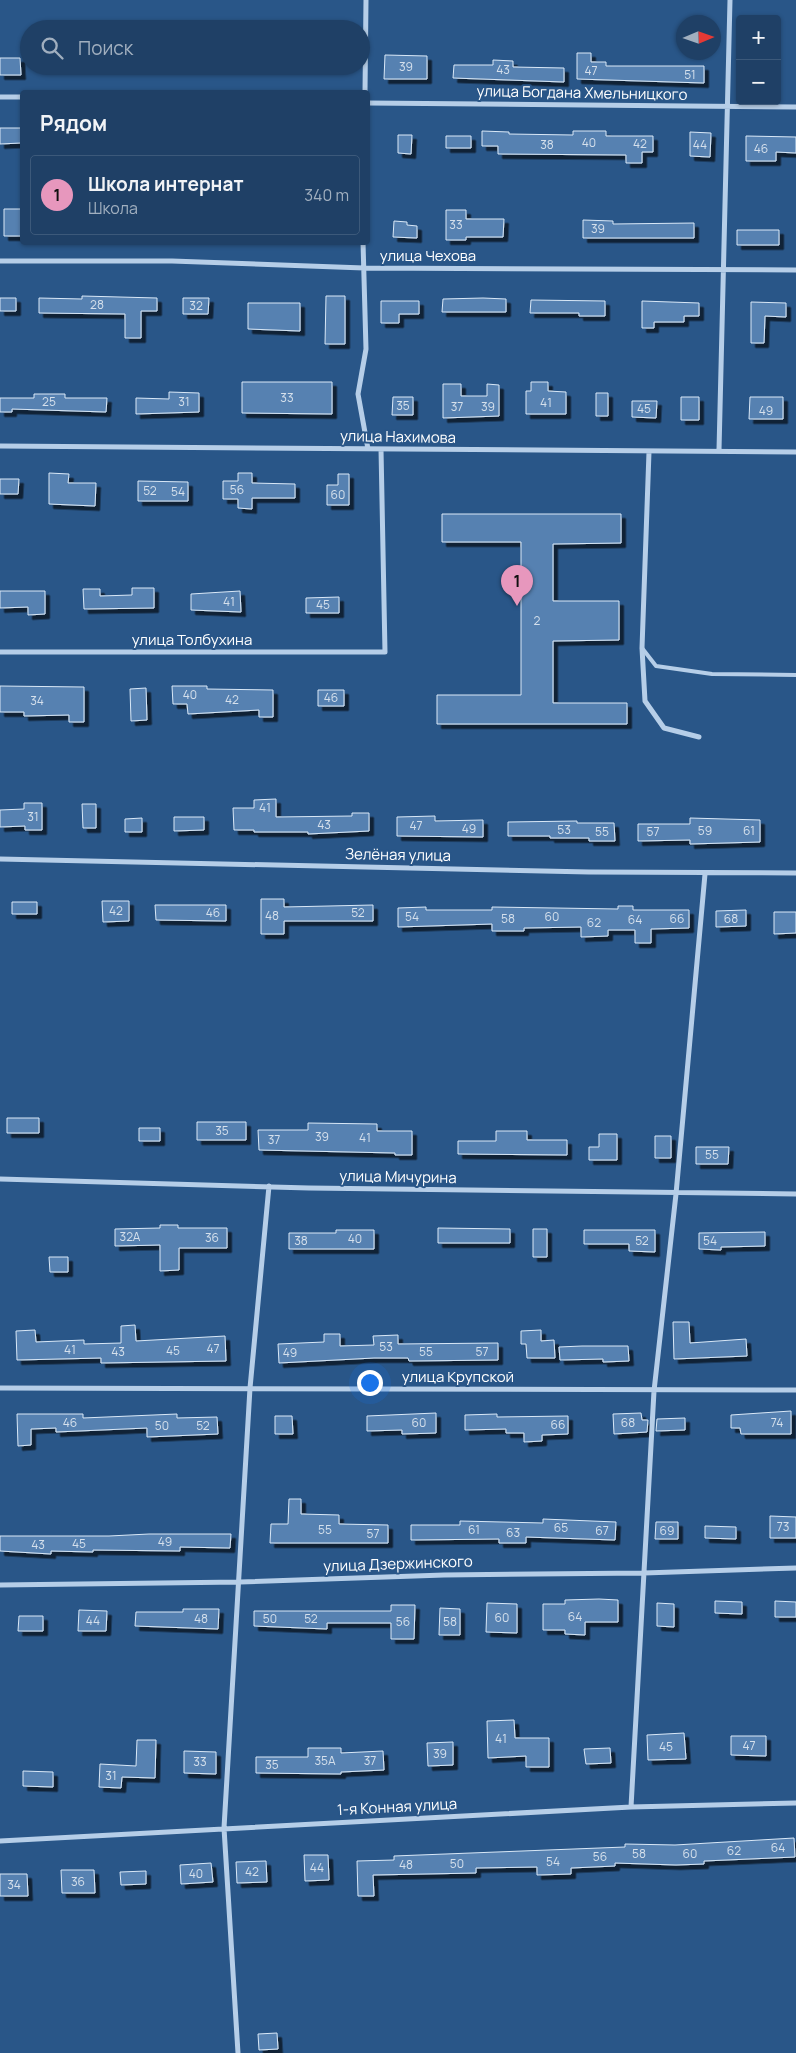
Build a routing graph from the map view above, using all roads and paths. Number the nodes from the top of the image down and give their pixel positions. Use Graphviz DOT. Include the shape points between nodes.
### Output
graph roads {
  1 [pos="366,0"];
  2 [pos="730,0"];
  3 [pos="366,20"];
  4 [pos="365,75"];
  5 [pos="365,90"];
  6 [pos="0,97"];
  7 [pos="20,97"];
  8 [pos="370,103"];
  9 [pos="796,107"];
  10 [pos="727,108"];
  11 [pos="363,245"];
  12 [pos="0,261"];
  13 [pos="364,268"];
  14 [pos="722,269"];
  15 [pos="796,270"];
  16 [pos="0,446"];
  17 [pos="368,449"];
  18 [pos="381,449"];
  19 [pos="719,450"];
  20 [pos="649,452"];
  21 [pos="796,452"];
  22 [pos="642,648"];
  23 [pos="0,652"];
  24 [pos="796,676"];
  25 [pos="699,738"];
  26 [pos="0,859"];
  27 [pos="796,873"];
  28 [pos="705,874"];
  29 [pos="0,1179"];
  30 [pos="269,1186"];
  31 [pos="676,1194"];
  32 [pos="796,1194"];
  33 [pos="0,1388"];
  34 [pos="250,1388"];
  35 [pos="796,1390"];
  36 [pos="654,1391"];
  37 [pos="796,1568"];
  38 [pos="644,1573"];
  39 [pos="240,1582"];
  40 [pos="0,1585"];
  41 [pos="796,1803"];
  42 [pos="631,1807"];
  43 [pos="224,1828"];
  44 [pos="0,1841"];
  45 [pos="238,2053"];
  1 -- 3 [label="street"];
  2 -- 10 [label="street"];
  4 -- 5 [label="street"];
  6 -- 7 [label="street"];
  8 -- 10 [label="street, улица Богдана Хмельницкого"];
  9 -- 10 [label="street, улица Богдана Хмельницкого"];
  10 -- 14 [label="street"];
  11 -- 13 [label="street"];
  12 -- 13 [label="street, улица Чехова" via="172,261"];
  13 -- 14 [label="street, улица Чехова"];
  13 -- 17 [label="street" via="366,349 358,394"];
  14 -- 15 [label="street, улица Чехова"];
  14 -- 19 [label="street"];
  16 -- 17 [label="street, улица Нахимова"];
  17 -- 18 [label="street, улица Нахимова"];
  18 -- 20 [label="street, улица Нахимова"];
  18 -- 23 [label="street, улица Толбухина" via="385,652"];
  19 -- 20 [label="street, улица Нахимова"];
  19 -- 21 [label="street, улица Нахимова"];
  20 -- 22 [label="street"];
  22 -- 24 [label="lane" via="656,666 712,674"];
  22 -- 25 [label="street" via="645,701 664,728"];
  26 -- 28 [label="street, Зелёная улица"];
  27 -- 28 [label="street, Зелёная улица"];
  28 -- 31 [label="street"];
  29 -- 30 [label="street, улица Мичурина"];
  30 -- 31 [label="street, улица Мичурина"];
  30 -- 34 [label="street"];
  31 -- 32 [label="street, улица Мичурина"];
  31 -- 36 [label="street"];
  33 -- 34 [label="street, улица Крупской"];
  34 -- 36 [label="street, улица Крупской"];
  34 -- 39 [label="street"];
  35 -- 36 [label="street, улица Крупской"];
  36 -- 38 [label="street"];
  37 -- 38 [label="street, улица Дзержинского"];
  38 -- 39 [label="street, улица Дзержинского"];
  38 -- 42 [label="street"];
  39 -- 40 [label="street, улица Дзержинского"];
  39 -- 43 [label="street"];
  41 -- 42 [label="street, 1-я Конная улица"];
  42 -- 43 [label="street, 1-я Конная улица"];
  43 -- 44 [label="street, 1-я Конная улица"];
  43 -- 45 [label="street"];
}
